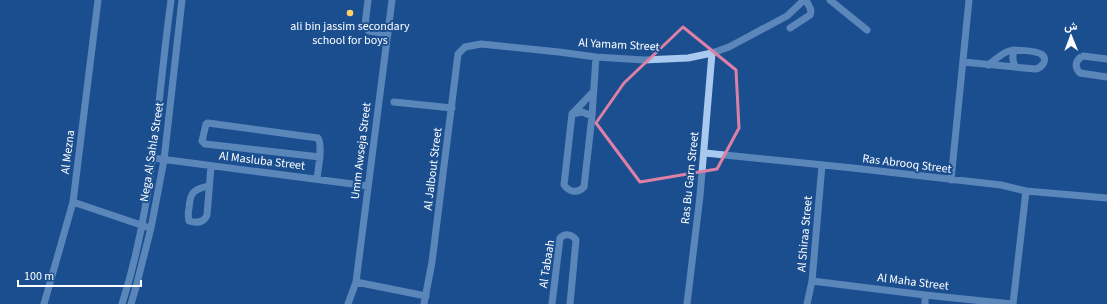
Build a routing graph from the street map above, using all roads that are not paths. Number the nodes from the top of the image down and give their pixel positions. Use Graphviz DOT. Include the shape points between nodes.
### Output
graph roads {
  1 [pos="98,0"];
  2 [pos="171,0"];
  3 [pos="182,0"];
  4 [pos="368,0"];
  5 [pos="392,0"];
  6 [pos="805,0"];
  7 [pos="830,0"];
  8 [pos="969,0"];
  9 [pos="790,28"];
  10 [pos="867,30"];
  11 [pos="388,34"];
  12 [pos="465,47"];
  13 [pos="1014,50"];
  14 [pos="712,53"];
  15 [pos="596,57"];
  16 [pos="1107,59"];
  17 [pos="962,62"];
  18 [pos="988,65"];
  19 [pos="1016,67"];
  20 [pos="1107,77"];
  21 [pos="592,92"];
  22 [pos="394,102"];
  23 [pos="452,108"];
  24 [pos="572,114"];
  25 [pos="592,116"];
  26 [pos="705,153"];
  27 [pos="320,157"];
  28 [pos="153,158"];
  29 [pos="164,160"];
  30 [pos="822,165"];
  31 [pos="211,166"];
  32 [pos="317,179"];
  33 [pos="951,180"];
  34 [pos="209,186"];
  35 [pos="368,186"];
  36 [pos="1026,191"];
  37 [pos="1107,198"];
  38 [pos="73,202"];
  39 [pos="142,225"];
  40 [pos="151,228"];
  41 [pos="812,281"];
  42 [pos="356,282"];
  43 [pos="925,295"];
  44 [pos="426,296"];
  45 [pos="44,304"];
  46 [pos="122,304"];
  47 [pos="131,304"];
  48 [pos="348,304"];
  49 [pos="424,304"];
  50 [pos="552,304"];
  51 [pos="570,304"];
  52 [pos="687,304"];
  53 [pos="807,304"];
  54 [pos="925,304"];
  55 [pos="1013,304"];
  1 -- 38 [label="street, Al Mezna"];
  2 -- 28 [label="street, Nega Al Sahla Street"];
  3 -- 29 [label="street, Nega Al Sahla Street"];
  4 -- 11 [label="street" via="366,28 369,31"];
  5 -- 11 [label="street, Umm Awseja Street"];
  6 -- 9 [label="street" via="811,10 810,15"];
  6 -- 14 [label="street, Al Yamam Street" via="787,16 729,47"];
  7 -- 10 [label="street"];
  8 -- 17 [label="street"];
  11 -- 35 [label="street, Umm Awseja Street"];
  12 -- 15 [label="street, Al Yamam Street" via="481,44"];
  12 -- 23 [label="street, Al Jalbout Street" via="458,54"];
  13 -- 18 [label="street"];
  13 -- 19 [label="street" via="1012,58"];
  13 -- 19 [label="street" via="1040,53 1044,59 1039,69"];
  14 -- 15 [label="street, Al Yamam Street" via="688,58 644,60"];
  14 -- 26 [label="street, Ras Bu Garn Street"];
  15 -- 21 [label="street"];
  16 -- 20 [label="street" via="1083,56 1079,58 1076,67 1080,73"];
  17 -- 18 [label="street"];
  17 -- 33 [label="street"];
  18 -- 19 [label="street"];
  21 -- 24 [label="street"];
  21 -- 25 [label="street"];
  22 -- 23 [label="street"];
  23 -- 44 [label="street, Al Jalbout Street"];
  24 -- 25 [label="street" via="582,112"];
  24 -- 25 [label="street" via="564,186 574,192 584,187"];
  26 -- 30 [label="street, Ras Abrooq Street"];
  26 -- 52 [label="street, Ras Bu Garn Street"];
  27 -- 27 [label="street" via="320,140 316,137 208,123 204,127 202,141 205,144"];
  27 -- 32 [label="street"];
  28 -- 29 [label="street, Al Masluba Street"];
  28 -- 39 [label="street, Nega Al Sahla Street"];
  29 -- 31 [label="street, Al Masluba Street"];
  29 -- 40 [label="street, Nega Al Sahla Street"];
  30 -- 33 [label="street, Ras Abrooq Street"];
  30 -- 41 [label="street, Al Shiraa Street"];
  31 -- 32 [label="street, Al Masluba Street"];
  31 -- 34 [label="street"];
  32 -- 35 [label="street, Al Masluba Street"];
  33 -- 36 [label="street, Ras Abrooq Street"];
  34 -- 34 [label="street" via="200,188 191,195 189,221 205,220"];
  35 -- 42 [label="street, Umm Awseja Street"];
  36 -- 37 [label="street, Ras Abrooq Street"];
  36 -- 55 [label="street, Al Maha Street"];
  38 -- 39 [label="street"];
  38 -- 45 [label="street, Al Mezna"];
  39 -- 40 [label="street"];
  39 -- 46 [label="street, Nega Al Sahla Street"];
  40 -- 47 [label="street, Nega Al Sahla Street"];
  41 -- 43 [label="street, Al Maha Street"];
  41 -- 53 [label="street, Al Shiraa Street"];
  42 -- 44 [label="street"];
  42 -- 48 [label="street, Umm Awseja Street"];
  43 -- 54 [label="street"];
  43 -- 55 [label="street, Al Maha Street"];
  44 -- 49 [label="street, Al Jalbout Street"];
  50 -- 51 [label="street, Al Tabaah" via="560,238 568,234 576,240"];
}
